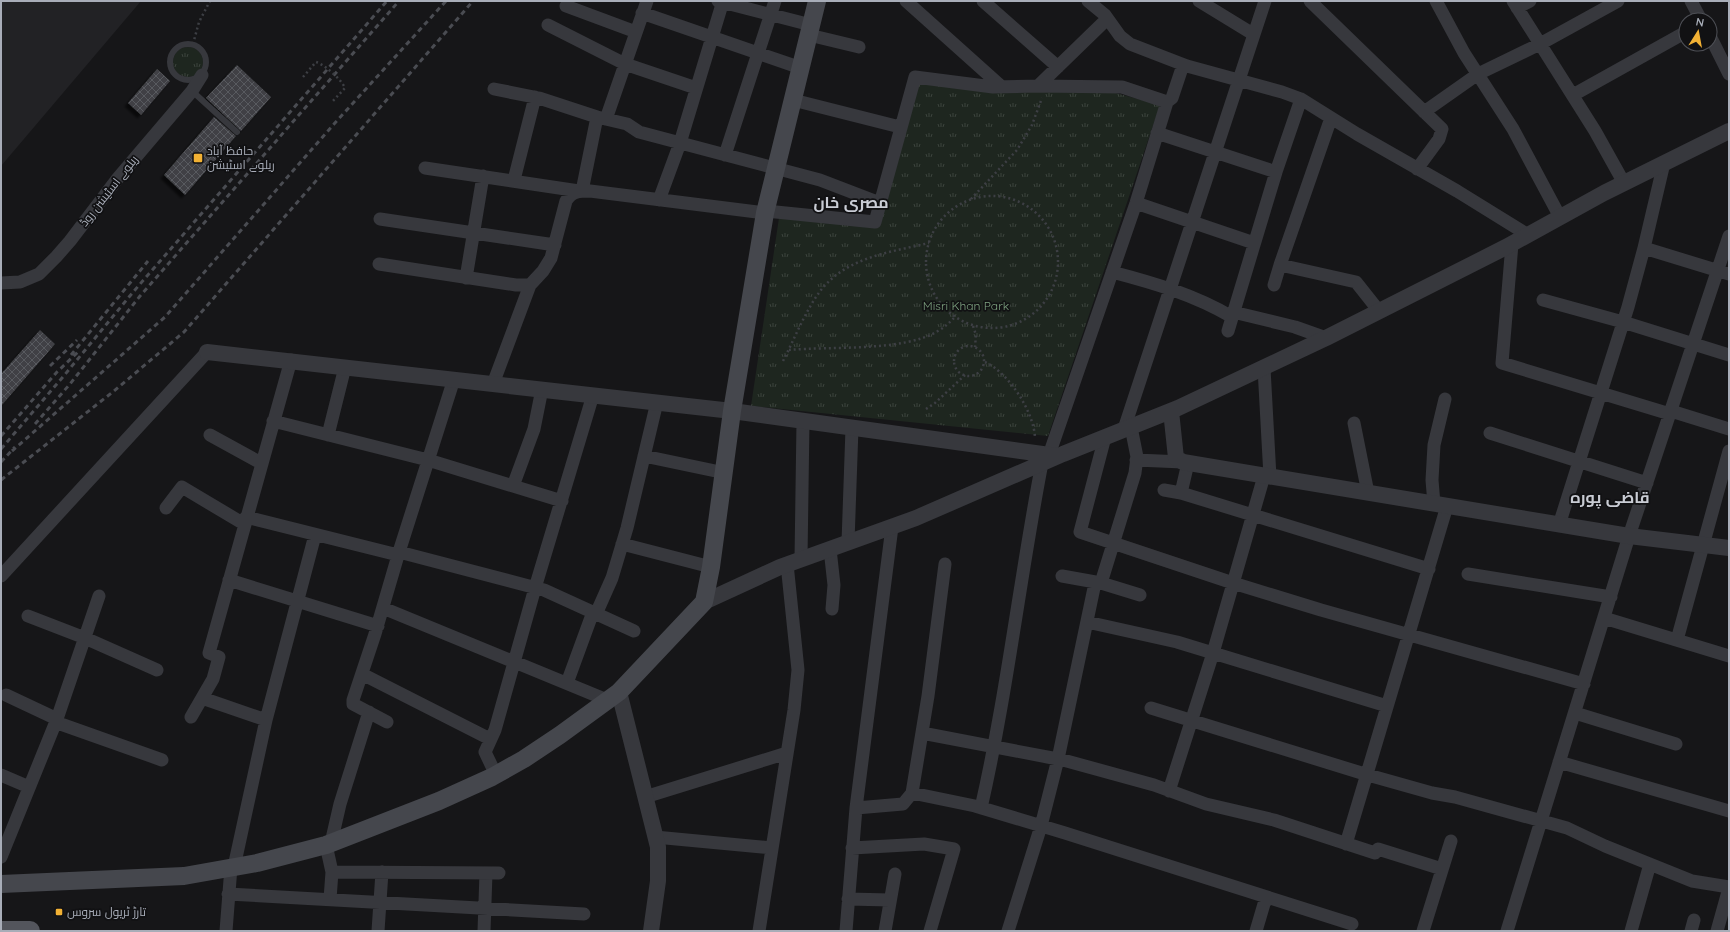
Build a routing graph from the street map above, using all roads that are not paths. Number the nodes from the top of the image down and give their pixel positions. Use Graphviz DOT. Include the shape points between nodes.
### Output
graph roads {
  1 [pos="647,1"];
  2 [pos="721,1"];
  3 [pos="775,1"];
  4 [pos="817,1"];
  5 [pos="906,1"];
  6 [pos="983,1"];
  7 [pos="1088,1"];
  8 [pos="1199,1"];
  9 [pos="1265,1"];
  10 [pos="1310,1"];
  11 [pos="1436,1"];
  12 [pos="1530,1"];
  13 [pos="1618,1"];
  14 [pos="1690,1"];
  15 [pos="1515,4"];
  16 [pos="566,6"];
  17 [pos="1696,12"];
  18 [pos="642,14"];
  19 [pos="771,15"];
  20 [pos="1107,18"];
  21 [pos="548,25"];
  22 [pos="810,30"];
  23 [pos="636,32"];
  24 [pos="1253,34"];
  25 [pos="711,37"];
  26 [pos="1678,37"];
  27 [pos="1540,44"];
  28 [pos="858,47"];
  29 [pos="1718,52"];
  30 [pos="758,53"];
  31 [pos="625,64"];
  32 [pos="1183,65"];
  33 [pos="1058,67"];
  34 [pos="801,68"];
  35 [pos="1478,74"];
  36 [pos="1729,74"];
  37 [pos="202,75"];
  38 [pos="1238,81"];
  39 [pos="1041,86"];
  40 [pos="1002,87"];
  41 [pos="696,88"];
  42 [pos="494,89"];
  43 [pos="192,91"];
  44 [pos="1573,96"];
  45 [pos="535,97"];
  46 [pos="1301,99"];
  47 [pos="793,100"];
  48 [pos="1166,102"];
  49 [pos="1424,112"];
  50 [pos="601,118"];
  51 [pos="1331,118"];
  52 [pos="900,127"];
  53 [pos="1729,130"];
  54 [pos="236,132"];
  55 [pos="1157,133"];
  56 [pos="680,143"];
  57 [pos="1215,152"];
  58 [pos="725,155"];
  59 [pos="1664,163"];
  60 [pos="425,168"];
  61 [pos="776,168"];
  62 [pos="1417,169"];
  63 [pos="1276,172"];
  64 [pos="483,176"];
  65 [pos="514,180"];
  66 [pos="1624,183"];
  67 [pos="580,191"];
  68 [pos="659,200"];
  69 [pos="880,203"];
  70 [pos="1136,203"];
  71 [pos="765,212"];
  72 [pos="1560,217"];
  73 [pos="380,219"];
  74 [pos="1192,221"];
  75 [pos="473,233"];
  76 [pos="1528,235"];
  77 [pos="1729,236"];
  78 [pos="1254,243"];
  79 [pos="1512,244"];
  80 [pos="555,245"];
  81 [pos="1644,248"];
  82 [pos="379,264"];
  83 [pos="1280,265"];
  84 [pos="1112,272"];
  85 [pos="1723,272"];
  86 [pos="466,278"];
  87 [pos="1,283"];
  88 [pos="530,285"];
  89 [pos="1274,285"];
  90 [pos="1170,288"];
  91 [pos="1544,300"];
  92 [pos="1379,311"];
  93 [pos="1233,314"];
  94 [pos="1623,322"];
  95 [pos="1228,331"];
  96 [pos="1326,338"];
  97 [pos="1693,345"];
  98 [pos="207,352"];
  99 [pos="1729,356"];
  100 [pos="291,360"];
  101 [pos="345,367"];
  102 [pos="1264,368"];
  103 [pos="454,379"];
  104 [pos="493,384"];
  105 [pos="542,389"];
  106 [pos="1600,393"];
  107 [pos="593,395"];
  108 [pos="1445,399"];
  109 [pos="657,402"];
  110 [pos="732,410"];
  111 [pos="1171,411"];
  112 [pos="1670,413"];
  113 [pos="273,421"];
  114 [pos="803,421"];
  115 [pos="1354,423"];
  116 [pos="852,428"];
  117 [pos="1128,428"];
  118 [pos="1729,429"];
  119 [pos="1490,433"];
  120 [pos="210,435"];
  121 [pos="328,435"];
  122 [pos="1105,437"];
  123 [pos="1729,451"];
  124 [pos="644,456"];
  125 [pos="1046,457"];
  126 [pos="428,460"];
  127 [pos="1136,460"];
  128 [pos="1579,461"];
  129 [pos="261,463"];
  130 [pos="1185,463"];
  131 [pos="725,473"];
  132 [pos="1267,476"];
  133 [pos="1647,484"];
  134 [pos="513,486"];
  135 [pos="1164,490"];
  136 [pos="1181,493"];
  137 [pos="1368,493"];
  138 [pos="562,500"];
  139 [pos="1440,505"];
  140 [pos="166,508"];
  141 [pos="1253,515"];
  142 [pos="245,521"];
  143 [pos="1559,525"];
  144 [pos="892,527"];
  145 [pos="315,535"];
  146 [pos="1629,536"];
  147 [pos="848,542"];
  148 [pos="1113,543"];
  149 [pos="622,544"];
  150 [pos="1702,545"];
  151 [pos="1729,548"];
  152 [pos="830,549"];
  153 [pos="399,553"];
  154 [pos="794,562"];
  155 [pos="945,564"];
  156 [pos="711,567"];
  157 [pos="1429,568"];
  158 [pos="1468,574"];
  159 [pos="1,576"];
  160 [pos="1062,576"];
  161 [pos="229,580"];
  162 [pos="1098,583"];
  163 [pos="1233,583"];
  164 [pos="535,588"];
  165 [pos="1140,595"];
  166 [pos="99,596"];
  167 [pos="1611,597"];
  168 [pos="297,601"];
  169 [pos="704,602"];
  170 [pos="383,608"];
  171 [pos="832,609"];
  172 [pos="595,613"];
  173 [pos="28,616"];
  174 [pos="1604,618"];
  175 [pos="1087,622"];
  176 [pos="378,626"];
  177 [pos="634,632"];
  178 [pos="1409,635"];
  179 [pos="85,638"];
  180 [pos="1677,640"];
  181 [pos="1213,654"];
  182 [pos="1729,656"];
  183 [pos="514,662"];
  184 [pos="157,670"];
  185 [pos="362,674"];
  186 [pos="567,683"];
  187 [pos="1584,684"];
  188 [pos="6,695"];
  189 [pos="613,696"];
  190 [pos="202,698"];
  191 [pos="1387,706"];
  192 [pos="1151,708"];
  193 [pos="369,712"];
  194 [pos="1575,713"];
  195 [pos="191,717"];
  196 [pos="56,720"];
  197 [pos="266,720"];
  198 [pos="1191,721"];
  199 [pos="387,722"];
  200 [pos="922,733"];
  201 [pos="490,738"];
  202 [pos="1676,744"];
  203 [pos="994,748"];
  204 [pos="787,752"];
  205 [pos="162,760"];
  206 [pos="1058,760"];
  207 [pos="1559,762"];
  208 [pos="1,775"];
  209 [pos="496,775"];
  210 [pos="1368,775"];
  211 [pos="29,788"];
  212 [pos="1169,791"];
  213 [pos="912,792"];
  214 [pos="646,798"];
  215 [pos="856,808"];
  216 [pos="981,808"];
  217 [pos="1729,811"];
  218 [pos="1541,821"];
  219 [pos="1041,826"];
  220 [pos="656,836"];
  221 [pos="1451,841"];
  222 [pos="329,844"];
  223 [pos="1346,844"];
  224 [pos="772,848"];
  225 [pos="852,848"];
  226 [pos="1,857"];
  227 [pos="1650,864"];
  228 [pos="233,867"];
  229 [pos="1442,869"];
  230 [pos="332,872"];
  231 [pos="382,872"];
  232 [pos="895,874"];
  233 [pos="1,884"];
  234 [pos="1729,888"];
  235 [pos="228,894"];
  236 [pos="1266,897"];
  237 [pos="330,899"];
  238 [pos="848,899"];
  239 [pos="890,900"];
  240 [pos="380,902"];
  241 [pos="485,908"];
  242 [pos="584,914"];
  243 [pos="1352,924"];
  244 [pos="1,931"];
  245 [pos="30,931"];
  246 [pos="226,931"];
  247 [pos="378,931"];
  248 [pos="484,931"];
  249 [pos="651,931"];
  250 [pos="759,931"];
  251 [pos="846,931"];
  252 [pos="885,931"];
  253 [pos="930,931"];
  254 [pos="1008,931"];
  255 [pos="1256,931"];
  256 [pos="1423,931"];
  257 [pos="1507,931"];
  258 [pos="1631,931"];
  259 [pos="1717,931"];
  1 -- 18 [label="street"];
  2 -- 19 [label="street"];
  2 -- 25 [label="street"];
  3 -- 19 [label="street"];
  4 -- 22 [label="main road"];
  5 -- 40 [label="street"];
  6 -- 33 [label="street"];
  7 -- 20 [label="street"];
  8 -- 24 [label="street"];
  9 -- 24 [label="street"];
  10 -- 49 [label="street"];
  11 -- 35 [label="street"];
  12 -- 15 [label="street"];
  13 -- 27 [label="street"];
  14 -- 17 [label="street"];
  15 -- 27 [label="street"];
  16 -- 23 [label="street"];
  18 -- 23 [label="street"];
  18 -- 25 [label="street"];
  19 -- 22 [label="street"];
  19 -- 30 [label="street"];
  20 -- 32 [label="street" via="1120,36 1130,44"];
  20 -- 33 [label="street"];
  21 -- 31 [label="street"];
  22 -- 28 [label="street"];
  22 -- 34 [label="main road"];
  23 -- 31 [label="street"];
  24 -- 38 [label="street"];
  25 -- 30 [label="street"];
  25 -- 41 [label="street"];
  26 -- 44 [label="street"];
  27 -- 35 [label="street"];
  27 -- 44 [label="street"];
  29 -- 36 [label="street"];
  30 -- 34 [label="street"];
  30 -- 58 [label="street"];
  31 -- 41 [label="street"];
  31 -- 50 [label="street"];
  32 -- 38 [label="street"];
  32 -- 48 [label="street" via="1172,98"];
  33 -- 39 [label="street"];
  34 -- 47 [label="main road"];
  35 -- 49 [label="street"];
  35 -- 72 [label="street" via="1513,129"];
  37 -- 37 [label="lane" via="184,80 174,74 169,65 170,56 176,46 193,44 202,50 206,66"];
  37 -- 43 [label="street, ریلوے اسٹیشن روڈ"];
  38 -- 46 [label="street"];
  38 -- 57 [label="street"];
  39 -- 40 [label="street"];
  39 -- 48 [label="street" via="1122,87"];
  40 -- 52 [label="street" via="915,77"];
  41 -- 56 [label="street"];
  42 -- 45 [label="street"];
  43 -- 54 [label="lane"];
  43 -- 87 [label="street, ریلوے اسٹیشن روڈ" via="118,178 56,257 39,274 20,282"];
  44 -- 66 [label="street"];
  45 -- 50 [label="street"];
  45 -- 65 [label="street"];
  46 -- 51 [label="street"];
  46 -- 63 [label="street"];
  47 -- 52 [label="street"];
  47 -- 61 [label="main road"];
  48 -- 55 [label="street"];
  49 -- 62 [label="street" via="1442,129 1439,139"];
  50 -- 56 [label="street"];
  50 -- 67 [label="street"];
  51 -- 62 [label="street"];
  51 -- 83 [label="street"];
  52 -- 69 [label="street"];
  53 -- 59 [label="street"];
  55 -- 57 [label="street"];
  55 -- 70 [label="street"];
  56 -- 58 [label="street"];
  56 -- 68 [label="street"];
  57 -- 63 [label="street"];
  57 -- 74 [label="street"];
  58 -- 61 [label="street"];
  59 -- 66 [label="street"];
  59 -- 81 [label="street"];
  60 -- 64 [label="street"];
  61 -- 69 [label="street" via="820,180"];
  61 -- 71 [label="main road"];
  62 -- 76 [label="street"];
  63 -- 78 [label="street"];
  64 -- 65 [label="street"];
  64 -- 75 [label="street"];
  65 -- 67 [label="street"];
  66 -- 72 [label="street"];
  67 -- 68 [label="street"];
  67 -- 80 [label="street" via="570,194 566,201"];
  68 -- 71 [label="street"];
  69 -- 71 [label="street" via="875,222"];
  70 -- 74 [label="street"];
  70 -- 84 [label="street"];
  71 -- 110 [label="main road"];
  72 -- 76 [label="street"];
  73 -- 75 [label="street"];
  74 -- 78 [label="street"];
  74 -- 90 [label="street"];
  75 -- 80 [label="street"];
  75 -- 86 [label="street"];
  76 -- 79 [label="street"];
  77 -- 85 [label="street"];
  78 -- 93 [label="street"];
  79 -- 92 [label="street"];
  79 -- 106 [label="street" via="1502,363"];
  80 -- 88 [label="street" via="543,271"];
  81 -- 85 [label="street"];
  81 -- 94 [label="street"];
  82 -- 86 [label="street"];
  83 -- 89 [label="street"];
  83 -- 92 [label="street" via="1356,282"];
  84 -- 90 [label="street"];
  84 -- 125 [label="street"];
  85 -- 97 [label="street"];
  86 -- 88 [label="street"];
  88 -- 104 [label="street"];
  90 -- 93 [label="street"];
  90 -- 117 [label="street"];
  91 -- 94 [label="street"];
  92 -- 96 [label="street"];
  93 -- 95 [label="street"];
  93 -- 96 [label="street" via="1295,326"];
  94 -- 97 [label="street"];
  94 -- 106 [label="street"];
  96 -- 102 [label="street"];
  97 -- 99 [label="street"];
  97 -- 112 [label="street"];
  98 -- 100 [label="street"];
  98 -- 159 [label="street"];
  100 -- 101 [label="street"];
  100 -- 113 [label="street"];
  101 -- 103 [label="street"];
  101 -- 121 [label="street"];
  102 -- 111 [label="street"];
  102 -- 132 [label="street"];
  103 -- 104 [label="street"];
  103 -- 126 [label="street"];
  104 -- 105 [label="street"];
  105 -- 107 [label="street"];
  105 -- 134 [label="street" via="534,429"];
  106 -- 112 [label="street"];
  106 -- 128 [label="street"];
  107 -- 109 [label="street"];
  107 -- 138 [label="street"];
  108 -- 139 [label="street" via="1434,445 1432,480"];
  109 -- 110 [label="street"];
  109 -- 124 [label="street"];
  110 -- 114 [label="street"];
  110 -- 131 [label="main road"];
  111 -- 117 [label="street"];
  111 -- 130 [label="street" via="1176,458"];
  112 -- 118 [label="street"];
  112 -- 133 [label="street"];
  113 -- 121 [label="street"];
  113 -- 129 [label="street"];
  114 -- 116 [label="street"];
  114 -- 154 [label="street"];
  115 -- 137 [label="street"];
  116 -- 125 [label="street"];
  116 -- 147 [label="street"];
  117 -- 122 [label="street"];
  117 -- 127 [label="street"];
  119 -- 128 [label="street"];
  120 -- 129 [label="street"];
  121 -- 126 [label="street"];
  122 -- 125 [label="street"];
  122 -- 148 [label="street" via="1080,532"];
  123 -- 150 [label="street"];
  124 -- 131 [label="street"];
  124 -- 149 [label="street"];
  125 -- 144 [label="street"];
  125 -- 203 [label="street" via="1022,575"];
  126 -- 134 [label="street"];
  126 -- 153 [label="street"];
  127 -- 130 [label="street"];
  127 -- 148 [label="street" via="1135,473"];
  128 -- 133 [label="street"];
  128 -- 143 [label="street"];
  129 -- 142 [label="street"];
  130 -- 132 [label="street"];
  130 -- 136 [label="street"];
  131 -- 156 [label="main road"];
  132 -- 137 [label="street"];
  132 -- 141 [label="street"];
  133 -- 146 [label="street"];
  134 -- 138 [label="street"];
  135 -- 136 [label="street"];
  136 -- 141 [label="street"];
  137 -- 139 [label="street"];
  138 -- 164 [label="street"];
  139 -- 143 [label="street"];
  139 -- 157 [label="street"];
  140 -- 142 [label="street" via="182,487"];
  141 -- 157 [label="street"];
  141 -- 163 [label="street"];
  142 -- 145 [label="street"];
  142 -- 161 [label="street"];
  143 -- 146 [label="street"];
  144 -- 147 [label="street"];
  144 -- 215 [label="street"];
  145 -- 153 [label="street"];
  145 -- 168 [label="street"];
  146 -- 150 [label="street"];
  146 -- 167 [label="street"];
  147 -- 152 [label="street"];
  148 -- 162 [label="street"];
  148 -- 163 [label="street"];
  149 -- 156 [label="street"];
  149 -- 172 [label="street" via="612,578"];
  150 -- 151 [label="street"];
  150 -- 180 [label="street"];
  152 -- 154 [label="street"];
  152 -- 171 [label="street" via="834,584"];
  153 -- 164 [label="street"];
  153 -- 170 [label="street"];
  154 -- 169 [label="street"];
  154 -- 204 [label="street" via="798,670"];
  155 -- 200 [label="street"];
  156 -- 169 [label="main road"];
  157 -- 178 [label="street"];
  158 -- 167 [label="street"];
  160 -- 162 [label="street"];
  161 -- 168 [label="street"];
  161 -- 190 [label="street" via="209,653 219,657 214,679"];
  162 -- 165 [label="street"];
  162 -- 175 [label="street"];
  163 -- 178 [label="street"];
  163 -- 181 [label="street"];
  164 -- 172 [label="street"];
  164 -- 183 [label="street"];
  166 -- 179 [label="street"];
  167 -- 174 [label="street"];
  168 -- 176 [label="street"];
  168 -- 197 [label="street"];
  169 -- 189 [label="main road"];
  170 -- 176 [label="street"];
  170 -- 183 [label="street"];
  172 -- 177 [label="street"];
  172 -- 186 [label="street"];
  173 -- 179 [label="street"];
  174 -- 180 [label="street"];
  174 -- 187 [label="street"];
  175 -- 181 [label="street" via="1177,642"];
  175 -- 206 [label="street"];
  176 -- 185 [label="street"];
  178 -- 187 [label="street"];
  178 -- 191 [label="street"];
  179 -- 184 [label="street"];
  179 -- 196 [label="street"];
  180 -- 182 [label="street"];
  181 -- 191 [label="street"];
  181 -- 198 [label="street"];
  183 -- 186 [label="street"];
  183 -- 201 [label="street" via="495,730"];
  185 -- 193 [label="street" via="353,704"];
  185 -- 201 [label="street"];
  186 -- 189 [label="street"];
  187 -- 194 [label="street"];
  188 -- 196 [label="street"];
  189 -- 209 [label="main road" via="560,735"];
  189 -- 214 [label="street"];
  190 -- 195 [label="street"];
  190 -- 197 [label="street"];
  191 -- 210 [label="street"];
  192 -- 198 [label="street"];
  193 -- 199 [label="street"];
  193 -- 222 [label="street"];
  194 -- 202 [label="street"];
  194 -- 207 [label="street"];
  196 -- 205 [label="street"];
  196 -- 211 [label="street"];
  197 -- 228 [label="street"];
  198 -- 210 [label="street"];
  198 -- 212 [label="street"];
  200 -- 203 [label="street"];
  200 -- 213 [label="street"];
  201 -- 209 [label="street" via="485,752"];
  203 -- 206 [label="street"];
  203 -- 216 [label="street"];
  204 -- 214 [label="street"];
  204 -- 224 [label="street"];
  206 -- 212 [label="street"];
  206 -- 219 [label="street"];
  207 -- 217 [label="street"];
  207 -- 218 [label="street"];
  208 -- 211 [label="street"];
  209 -- 222 [label="main road" via="439,801"];
  210 -- 218 [label="street"];
  210 -- 223 [label="street"];
  211 -- 226 [label="street"];
  212 -- 223 [label="street" via="1206,804 1274,820"];
  213 -- 215 [label="street" via="903,804"];
  213 -- 216 [label="street"];
  214 -- 220 [label="street"];
  215 -- 225 [label="street"];
  216 -- 219 [label="street"];
  218 -- 227 [label="street" via="1567,828"];
  218 -- 257 [label="street"];
  219 -- 236 [label="street"];
  219 -- 254 [label="street"];
  220 -- 224 [label="street"];
  220 -- 249 [label="street" via="658,881"];
  221 -- 229 [label="street"];
  222 -- 228 [label="main road"];
  222 -- 230 [label="street"];
  223 -- 229 [label="street" via="1375,853 1378,849"];
  224 -- 250 [label="street"];
  225 -- 238 [label="street"];
  225 -- 253 [label="street" via="924,844 954,849"];
  227 -- 234 [label="street" via="1692,881"];
  227 -- 258 [label="street"];
  228 -- 233 [label="main road" via="184,876"];
  228 -- 235 [label="street"];
  229 -- 256 [label="street"];
  230 -- 231 [label="street"];
  230 -- 237 [label="street"];
  231 -- 240 [label="street"];
  231 -- 241 [label="street" via="492,873"];
  232 -- 239 [label="street"];
  234 -- 259 [label="street"];
  235 -- 237 [label="street"];
  235 -- 246 [label="street"];
  236 -- 243 [label="street"];
  236 -- 255 [label="street"];
  237 -- 240 [label="street"];
  238 -- 239 [label="street"];
  238 -- 251 [label="street"];
  239 -- 252 [label="street"];
  240 -- 241 [label="street"];
  240 -- 247 [label="street"];
  241 -- 242 [label="street"];
  241 -- 248 [label="street"];
  244 -- 245 [label="main road"];
}
